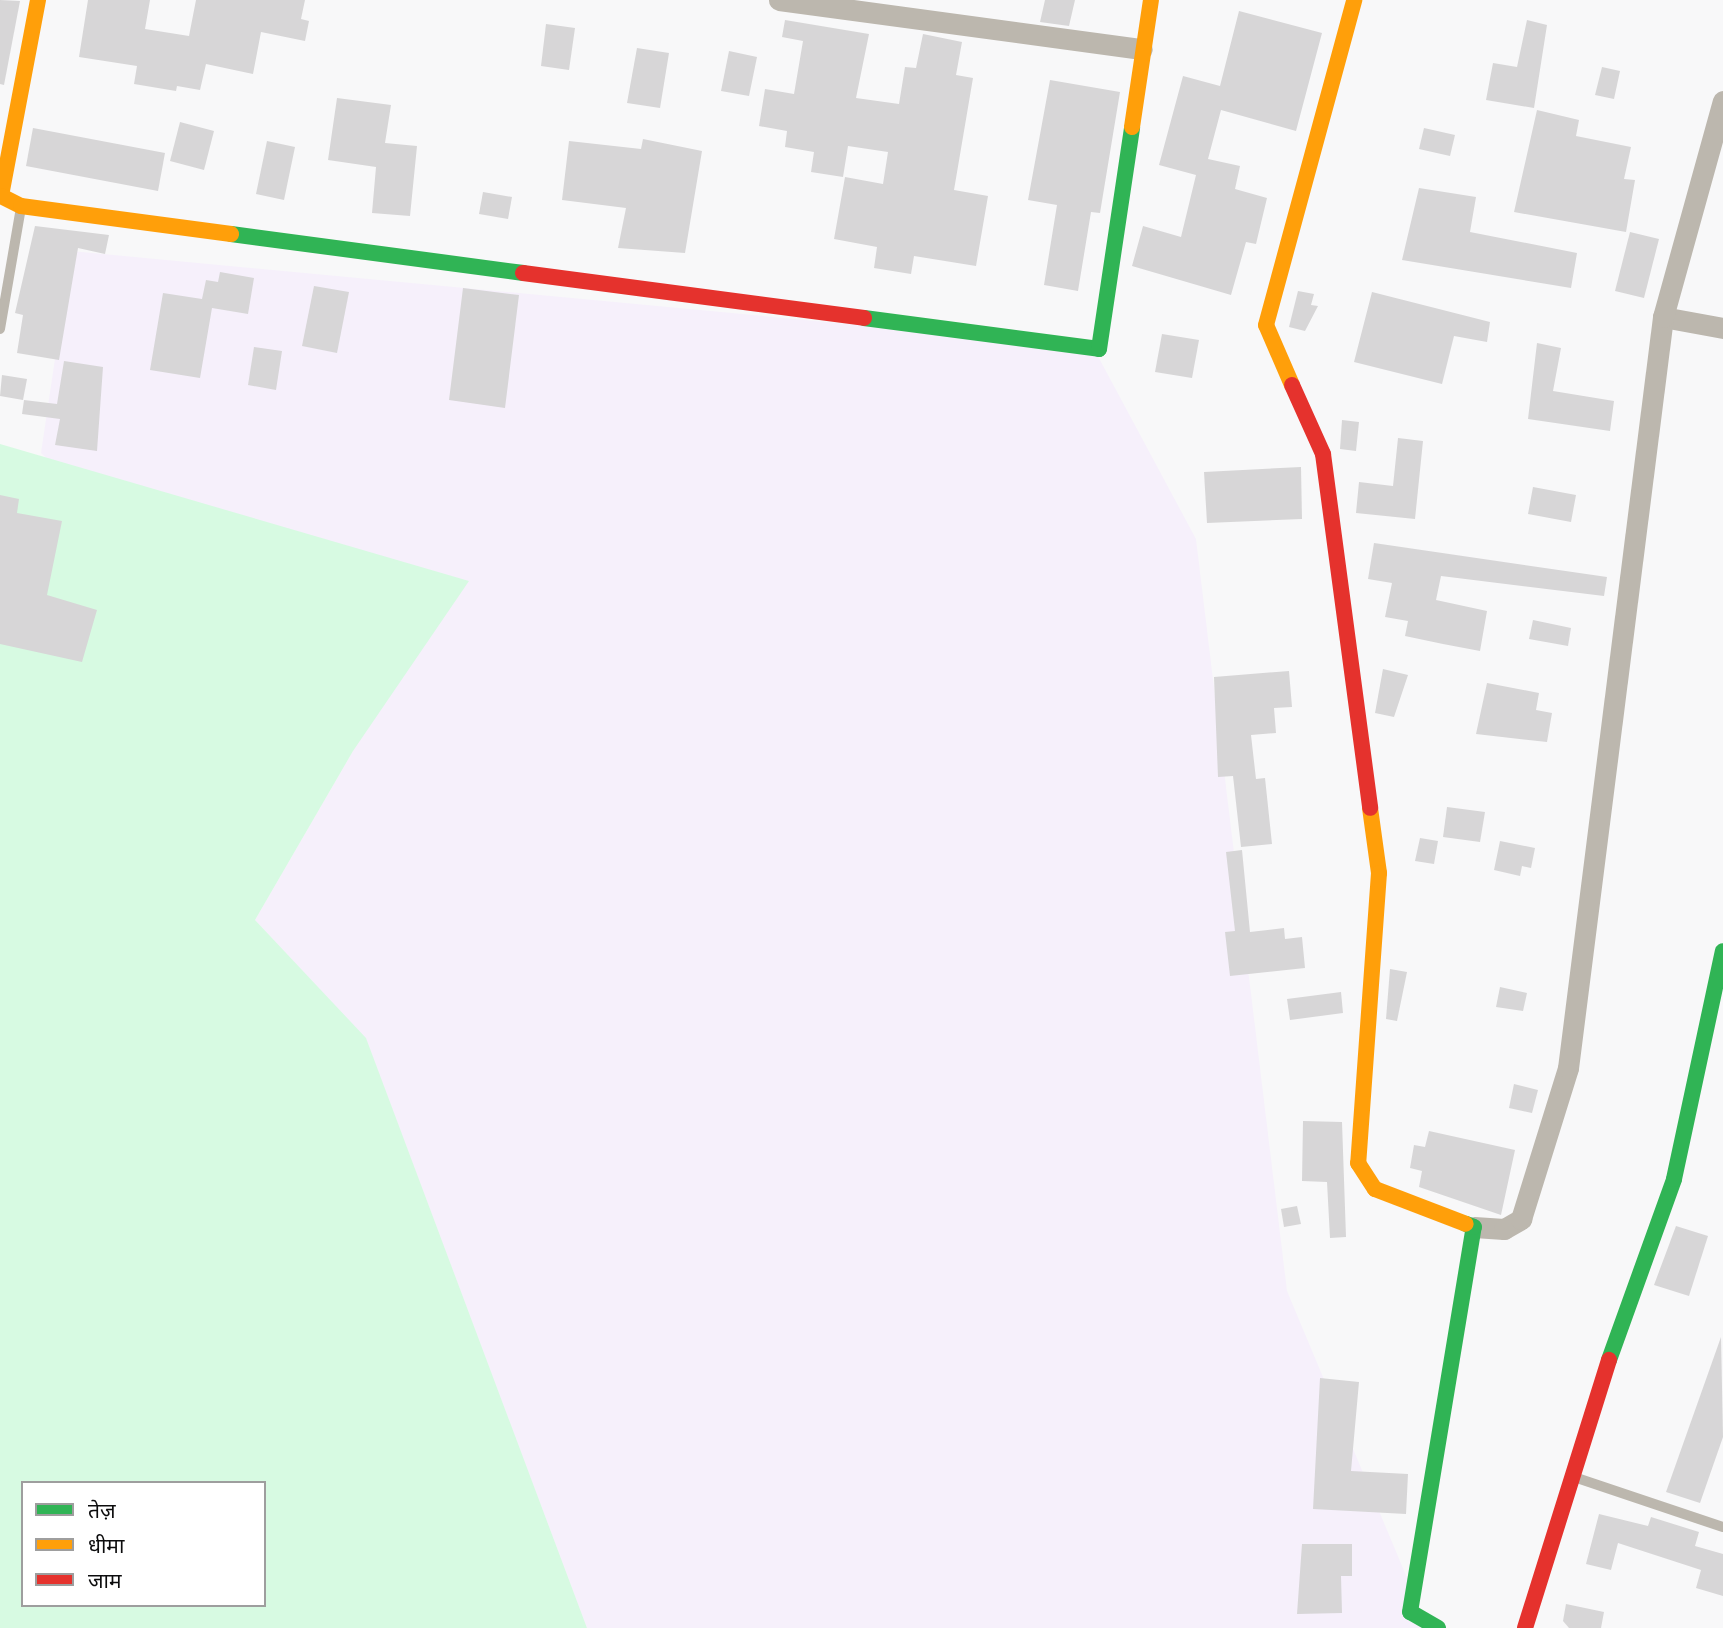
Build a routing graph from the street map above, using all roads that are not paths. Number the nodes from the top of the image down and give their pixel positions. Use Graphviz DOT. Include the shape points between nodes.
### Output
graph roads {
  1 [pos="38,0"];
  2 [pos="779,0"];
  3 [pos="1152,0"];
  4 [pos="1354,0"];
  5 [pos="1142,49"];
  6 [pos="1723,101"];
  7 [pos="1,197"];
  8 [pos="21,206"];
  9 [pos="1663,317"];
  10 [pos="1723,328"];
  11 [pos="0,329"];
  12 [pos="1723,951"];
  13 [pos="1474,1227"];
  14 [pos="1571,1477"];
  15 [pos="1723,1527"];
  16 [pos="1438,1628"];
  17 [pos="1525,1628"];
  1 -- 7 [label="street"];
  2 -- 5 [label="street"];
  3 -- 5 [label="street"];
  4 -- 13 [label="street" via="1266,325 1323,454 1379,873 1358,1163 1375,1189"];
  5 -- 8 [label="street" via="1099,349"];
  6 -- 9 [label="street"];
  7 -- 8 [label="street"];
  8 -- 11 [label="lane"];
  9 -- 10 [label="street"];
  9 -- 13 [label="street" via="1568,1068 1521,1219 1504,1229"];
  12 -- 14 [label="street" via="1674,1179"];
  13 -- 16 [label="street" via="1410,1612"];
  14 -- 15 [label="lane"];
  14 -- 17 [label="street"];
}
